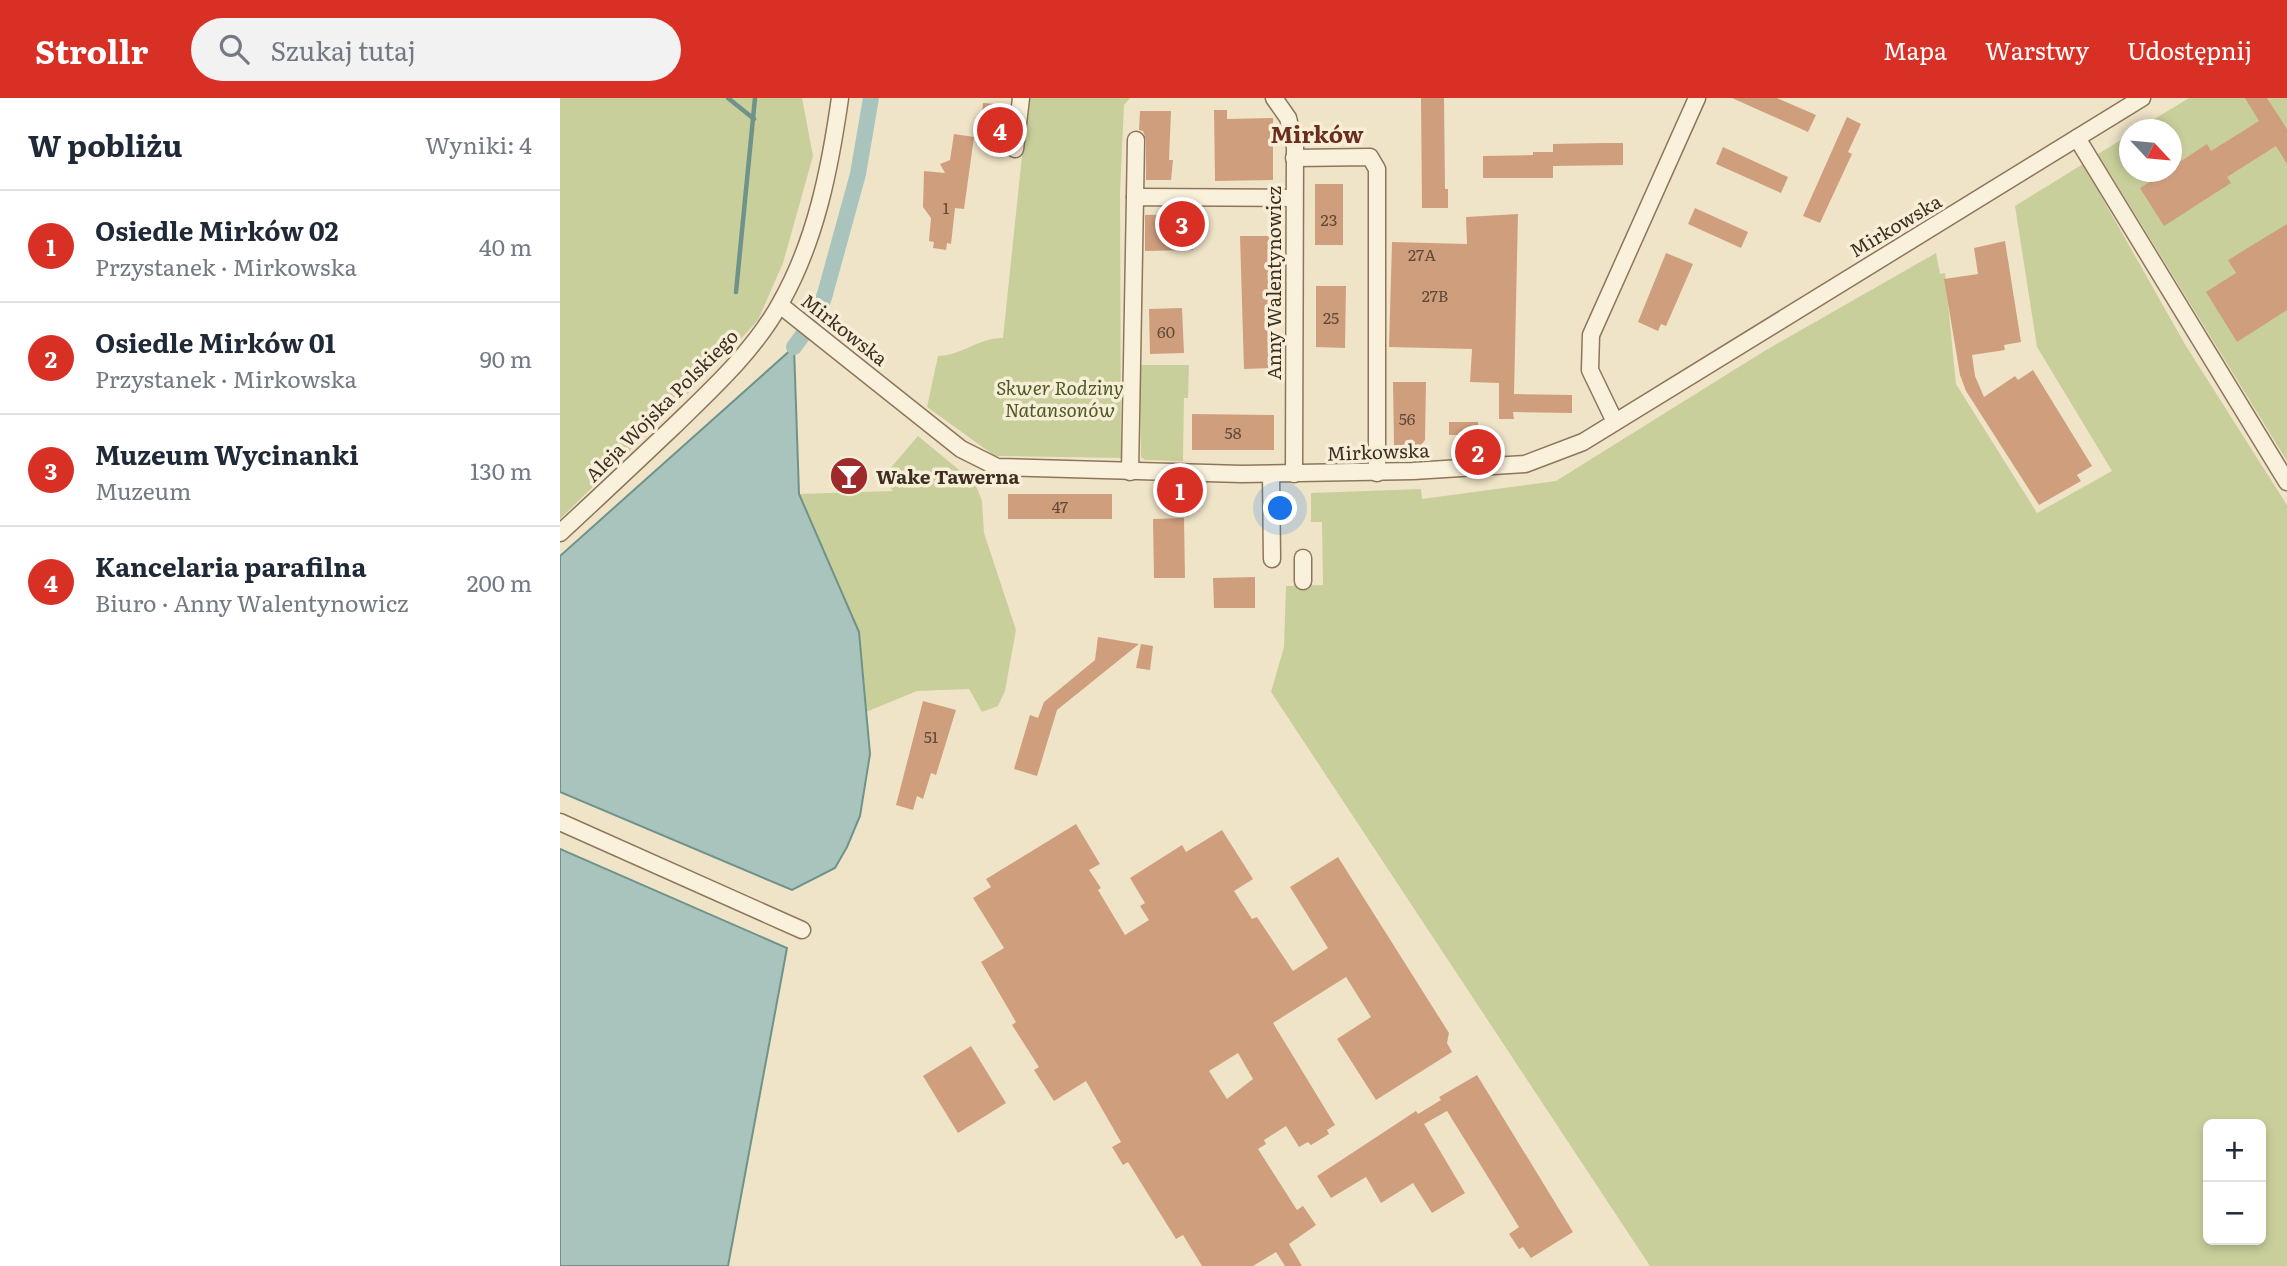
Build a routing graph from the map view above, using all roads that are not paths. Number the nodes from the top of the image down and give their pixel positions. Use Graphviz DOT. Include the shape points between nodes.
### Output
graph roads {
  1 [pos="840,98"];
  2 [pos="1021,98"];
  3 [pos="1274,98"];
  4 [pos="1696,98"];
  5 [pos="2142,98"];
  6 [pos="2077,138"];
  7 [pos="1136,140"];
  8 [pos="1016,149"];
  9 [pos="1294,158"];
  10 [pos="1135,197"];
  11 [pos="1294,198"];
  12 [pos="780,304"];
  13 [pos="1615,422"];
  14 [pos="1130,472"];
  15 [pos="1377,473"];
  16 [pos="1271,474"];
  17 [pos="1294,474"];
  18 [pos="2287,482"];
  19 [pos="560,533"];
  20 [pos="1303,558"];
  21 [pos="1272,559"];
  22 [pos="1303,580"];
  23 [pos="560,822"];
  24 [pos="802,930"];
  1 -- 12 [label="street, Aleja Wojska Polskiego" via="820,204"];
  2 -- 8 [label="street"];
  3 -- 9 [label="street, Anny Walentynowicz" via="1291,125"];
  4 -- 13 [label="street" via="1591,335 1590,370"];
  5 -- 6 [label="street, Mirkowska"];
  6 -- 13 [label="street, Mirkowska"];
  6 -- 18 [label="street"];
  7 -- 10 [label="street"];
  9 -- 11 [label="street, Anny Walentynowicz"];
  9 -- 15 [label="street" via="1370,157 1377,169"];
  10 -- 11 [label="street"];
  10 -- 14 [label="street"];
  11 -- 17 [label="street, Anny Walentynowicz"];
  12 -- 14 [label="street, Mirkowska" via="984,463 1013,470"];
  12 -- 19 [label="street, Aleja Wojska Polskiego" via="744,354 707,394"];
  13 -- 15 [label="street, Mirkowska" via="1569,449 1525,464"];
  14 -- 16 [label="street, Mirkowska"];
  15 -- 17 [label="street, Mirkowska"];
  16 -- 17 [label="street, Mirkowska"];
  16 -- 21 [label="street"];
  20 -- 22 [label="street"];
  23 -- 24 [label="street"];
}
